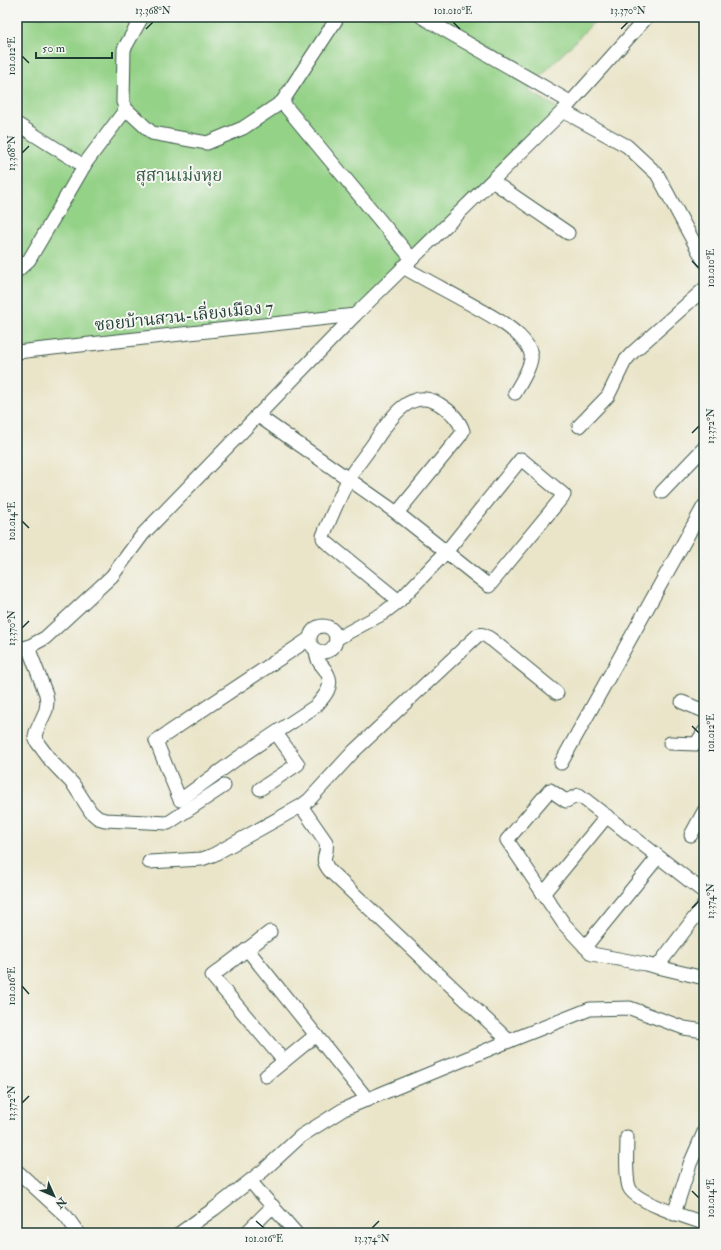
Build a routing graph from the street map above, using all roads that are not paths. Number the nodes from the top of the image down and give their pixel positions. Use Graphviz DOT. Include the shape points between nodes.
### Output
graph roads {
  1 [pos="142,17"];
  2 [pos="338,17"];
  3 [pos="422,17"];
  4 [pos="647,17"];
  5 [pos="282,102"];
  6 [pos="567,107"];
  7 [pos="126,110"];
  8 [pos="17,124"];
  9 [pos="84,166"];
  10 [pos="492,181"];
  11 [pos="568,233"];
  12 [pos="704,261"];
  13 [pos="408,263"];
  14 [pos="17,271"];
  15 [pos="704,289"];
  16 [pos="355,315"];
  17 [pos="17,352"];
  18 [pos="515,394"];
  19 [pos="257,415"];
  20 [pos="579,426"];
  21 [pos="704,448"];
  22 [pos="348,479"];
  23 [pos="662,492"];
  24 [pos="704,506"];
  25 [pos="397,512"];
  26 [pos="446,552"];
  27 [pos="399,601"];
  28 [pos="336,639"];
  29 [pos="313,645"];
  30 [pos="22,648"];
  31 [pos="557,693"];
  32 [pos="682,702"];
  33 [pos="704,711"];
  34 [pos="704,732"];
  35 [pos="276,733"];
  36 [pos="670,743"];
  37 [pos="561,763"];
  38 [pos="224,786"];
  39 [pos="260,789"];
  40 [pos="301,806"];
  41 [pos="704,811"];
  42 [pos="607,816"];
  43 [pos="691,836"];
  44 [pos="658,856"];
  45 [pos="149,862"];
  46 [pos="704,892"];
  47 [pos="543,894"];
  48 [pos="704,905"];
  49 [pos="270,932"];
  50 [pos="585,947"];
  51 [pos="248,949"];
  52 [pos="657,967"];
  53 [pos="704,978"];
  54 [pos="704,1031"];
  55 [pos="316,1035"];
  56 [pos="509,1041"];
  57 [pos="284,1061"];
  58 [pos="266,1076"];
  59 [pos="368,1100"];
  60 [pos="627,1137"];
  61 [pos="702,1140"];
  62 [pos="17,1171"];
  63 [pos="250,1181"];
  64 [pos="273,1206"];
  65 [pos="674,1214"];
  66 [pos="704,1223"];
  67 [pos="78,1233"];
  68 [pos="180,1233"];
  69 [pos="246,1233"];
  70 [pos="296,1233"];
  1 -- 7 [label="street" via="124,49"];
  2 -- 5 [label="street"];
  3 -- 6 [label="street"];
  4 -- 6 [label="street"];
  5 -- 7 [label="street" via="243,128 207,143 152,133"];
  5 -- 13 [label="street"];
  6 -- 10 [label="street"];
  6 -- 12 [label="street" via="627,146 657,174"];
  7 -- 9 [label="street"];
  8 -- 9 [label="street"];
  9 -- 14 [label="street" via="32,255"];
  10 -- 11 [label="street"];
  10 -- 13 [label="street"];
  13 -- 16 [label="street"];
  13 -- 18 [label="street" via="503,323 528,346 532,355 530,365"];
  15 -- 20 [label="street" via="632,353 608,396"];
  16 -- 17 [label="street, ซอยบ้านสวน-เลี่ยงเมือง 7"];
  16 -- 19 [label="street"];
  19 -- 22 [label="street"];
  19 -- 30 [label="street" via="143,534 112,576 45,638"];
  21 -- 23 [label="street"];
  22 -- 25 [label="street"];
  22 -- 25 [label="street" via="401,408 427,398 445,408 463,430"];
  22 -- 27 [label="street" via="323,538"];
  24 -- 37 [label="street"];
  25 -- 26 [label="street"];
  26 -- 26 [label="street" via="489,586 564,495 521,459"];
  26 -- 27 [label="street"];
  27 -- 28 [label="street" via="382,614"];
  28 -- 29 [label="street" via="331,650 324,653"];
  28 -- 29 [label="street" via="333,630 320,626 313,631"];
  29 -- 35 [label="street" via="318,663 330,679 327,693 316,706"];
  29 -- 35 [label="street" via="156,741 180,800"];
  30 -- 38 [label="street" via="46,694 46,710 35,736 37,742 73,784 94,816 105,820 168,824"];
  31 -- 40 [label="street" via="492,640 485,635 478,635 354,751"];
  32 -- 33 [label="street"];
  34 -- 36 [label="street" via="696,744"];
  35 -- 39 [label="street" via="298,764"];
  40 -- 45 [label="street" via="214,855 202,859"];
  40 -- 56 [label="street" via="326,842 327,848 323,859 330,871"];
  41 -- 43 [label="street"];
  42 -- 44 [label="street"];
  42 -- 47 [label="street"];
  42 -- 47 [label="street" via="579,795 566,801 550,790 507,840"];
  44 -- 46 [label="street"];
  44 -- 50 [label="street"];
  47 -- 50 [label="street" via="564,924"];
  48 -- 52 [label="street"];
  49 -- 51 [label="street"];
  50 -- 52 [label="street" via="592,954"];
  51 -- 55 [label="street"];
  51 -- 57 [label="street" via="212,976"];
  52 -- 53 [label="street"];
  54 -- 56 [label="street" via="684,1028 630,1008 590,1009"];
  55 -- 57 [label="street"];
  55 -- 59 [label="street"];
  56 -- 59 [label="street"];
  57 -- 58 [label="street"];
  59 -- 63 [label="street" via="344,1110 302,1136"];
  60 -- 65 [label="street" via="627,1179 630,1189 634,1195"];
  61 -- 65 [label="street" via="690,1164"];
  62 -- 67 [label="street" via="66,1216"];
  63 -- 64 [label="street"];
  63 -- 68 [label="street"];
  64 -- 69 [label="street"];
  64 -- 70 [label="street"];
  65 -- 66 [label="street"];
}
